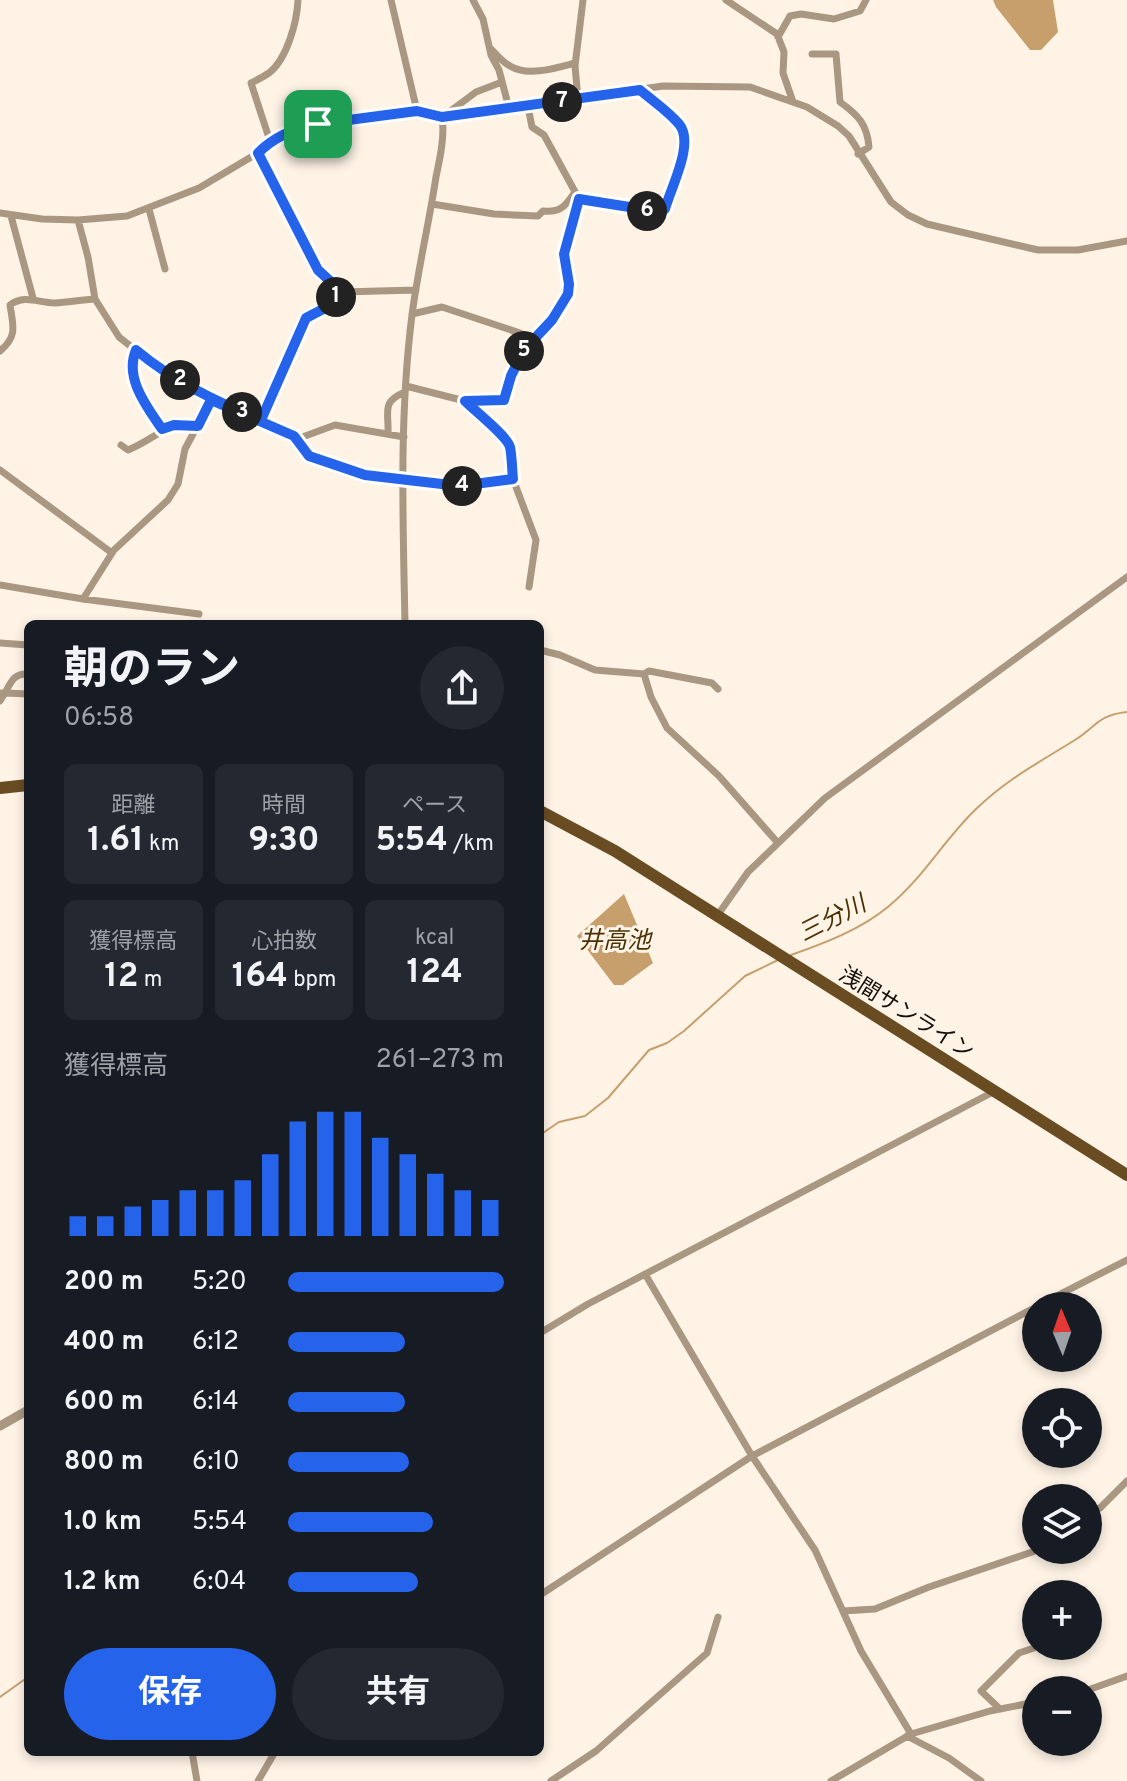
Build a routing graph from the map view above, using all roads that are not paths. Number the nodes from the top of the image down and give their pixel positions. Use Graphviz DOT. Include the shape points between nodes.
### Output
graph roads {
  1 [pos="298,0"];
  2 [pos="391,0"];
  3 [pos="473,0"];
  4 [pos="583,0"];
  5 [pos="726,0"];
  6 [pos="866,0"];
  7 [pos="778,37"];
  8 [pos="490,48"];
  9 [pos="812,54"];
  10 [pos="575,63"];
  11 [pos="502,82"];
  12 [pos="640,90"];
  13 [pos="578,99"];
  14 [pos="793,102"];
  15 [pos="528,107"];
  16 [pos="509,108"];
  17 [pos="417,111"];
  18 [pos="442,117"];
  19 [pos="270,141"];
  20 [pos="258,153"];
  21 [pos="858,154"];
  22 [pos="577,196"];
  23 [pos="432,204"];
  24 [pos="149,209"];
  25 [pos="0,213"];
  26 [pos="11,216"];
  27 [pos="78,220"];
  28 [pos="1127,241"];
  29 [pos="165,269"];
  30 [pos="416,290"];
  31 [pos="342,292"];
  32 [pos="33,298"];
  33 [pos="95,299"];
  34 [pos="412,314"];
  35 [pos="532,343"];
  36 [pos="136,350"];
  37 [pos="0,351"];
  38 [pos="406,389"];
  39 [pos="211,400"];
  40 [pos="465,401"];
  41 [pos="261,420"];
  42 [pos="198,426"];
  43 [pos="162,429"];
  44 [pos="388,434"];
  45 [pos="404,437"];
  46 [pos="297,439"];
  47 [pos="121,445"];
  48 [pos="0,470"];
  49 [pos="513,479"];
  50 [pos="402,481"];
  51 [pos="112,553"];
  52 [pos="1127,577"];
  53 [pos="0,585"];
  54 [pos="529,587"];
  55 [pos="83,599"];
  56 [pos="199,614"];
  57 [pos="405,620"];
  58 [pos="0,643"];
  59 [pos="24,645"];
  60 [pos="544,651"];
  61 [pos="644,674"];
  62 [pos="24,675"];
  63 [pos="718,689"];
  64 [pos="24,694"];
  65 [pos="2,696"];
  66 [pos="24,785"];
  67 [pos="0,788"];
  68 [pos="544,813"];
  69 [pos="778,843"];
  70 [pos="717,916"];
  71 [pos="995,1091"];
  72 [pos="1127,1175"];
  73 [pos="1127,1260"];
  74 [pos="645,1274"];
  75 [pos="1064,1292"];
  76 [pos="1022,1313"];
  77 [pos="544,1331"];
  78 [pos="24,1412"];
  79 [pos="0,1426"];
  80 [pos="752,1456"];
  81 [pos="1127,1481"];
  82 [pos="1102,1506"];
  83 [pos="1022,1555"];
  84 [pos="544,1592"];
  85 [pos="842,1613"];
  86 [pos="718,1617"];
  87 [pos="1022,1652"];
  88 [pos="1127,1676"];
  89 [pos="1102,1685"];
  90 [pos="1022,1705"];
  91 [pos="1000,1709"];
  92 [pos="909,1735"];
  93 [pos="193,1756"];
  94 [pos="273,1756"];
  95 [pos="197,1781"];
  96 [pos="258,1781"];
  97 [pos="551,1781"];
  98 [pos="831,1781"];
  99 [pos="981,1781"];
  1 -- 19 [label="street" via="282,56 271,72 251,83"];
  2 -- 17 [label="street"];
  3 -- 8 [label="street"];
  4 -- 10 [label="street"];
  5 -- 7 [label="street"];
  6 -- 7 [label="street" via="860,11 834,19 790,16"];
  7 -- 14 [label="street"];
  8 -- 10 [label="street" via="508,66 522,71"];
  8 -- 11 [label="street"];
  9 -- 21 [label="street" via="836,54 840,102 859,116 867,132 869,147"];
  10 -- 13 [label="street"];
  11 -- 16 [label="street"];
  11 -- 18 [label="street" via="476,92"];
  12 -- 13 [label="street"];
  12 -- 14 [label="street" via="750,87"];
  12 -- 22 [label="street" via="679,124 686,137 665,209 658,213"];
  13 -- 15 [label="street"];
  14 -- 21 [label="street" via="838,126"];
  15 -- 16 [label="street"];
  15 -- 22 [label="street" via="532,127 544,135"];
  16 -- 18 [label="street"];
  17 -- 18 [label="street"];
  17 -- 19 [label="street" via="297,127"];
  18 -- 23 [label="street"];
  19 -- 20 [label="street"];
  20 -- 24 [label="street" via="199,188"];
  20 -- 31 [label="street" via="318,270"];
  21 -- 28 [label="street" via="891,202 927,224 1038,250 1078,250"];
  22 -- 23 [label="street" via="555,213 543,211 538,216"];
  22 -- 35 [label="street" via="564,254 568,294"];
  23 -- 30 [label="street"];
  24 -- 27 [label="street"];
  24 -- 29 [label="street"];
  25 -- 26 [label="street"];
  26 -- 27 [label="street"];
  26 -- 32 [label="street"];
  27 -- 33 [label="street"];
  30 -- 31 [label="street"];
  30 -- 34 [label="street"];
  31 -- 41 [label="street" via="306,318"];
  32 -- 33 [label="street" via="52,303"];
  32 -- 37 [label="street" via="10,305 11,342"];
  33 -- 36 [label="street" via="119,337"];
  34 -- 35 [label="street" via="442,307 520,333"];
  34 -- 38 [label="street"];
  35 -- 40 [label="street" via="523,351 504,400"];
  36 -- 39 [label="street"];
  36 -- 43 [label="street" via="131,371"];
  38 -- 40 [label="street"];
  38 -- 44 [label="street" via="389,403"];
  38 -- 45 [label="street"];
  39 -- 41 [label="street"];
  39 -- 42 [label="street"];
  40 -- 49 [label="street" via="509,444"];
  41 -- 46 [label="street"];
  42 -- 43 [label="street"];
  42 -- 51 [label="street" via="168,500"];
  43 -- 47 [label="street" via="132,449"];
  44 -- 45 [label="street"];
  44 -- 46 [label="street" via="335,425"];
  45 -- 50 [label="street"];
  46 -- 50 [label="street" via="309,456"];
  48 -- 51 [label="street"];
  49 -- 50 [label="street" via="459,486"];
  49 -- 54 [label="street" via="536,540"];
  50 -- 57 [label="street"];
  51 -- 55 [label="street"];
  52 -- 69 [label="street" via="825,798"];
  53 -- 55 [label="street"];
  55 -- 56 [label="street"];
  58 -- 59 [label="street"];
  60 -- 61 [label="street" via="595,670"];
  61 -- 63 [label="street" via="688,678"];
  61 -- 69 [label="street" via="667,728 719,776"];
  62 -- 65 [label="street" via="13,677"];
  64 -- 65 [label="street"];
  66 -- 67 [label="main road"];
  68 -- 70 [label="main road, 浅間サンライン" via="600,841"];
  69 -- 70 [label="street" via="748,872"];
  70 -- 71 [label="main road, 浅間サンライン"];
  71 -- 72 [label="main road, 浅間サンライン"];
  71 -- 74 [label="street"];
  73 -- 75 [label="street"];
  74 -- 77 [label="street"];
  74 -- 80 [label="street"];
  76 -- 80 [label="street"];
  78 -- 79 [label="street"];
  80 -- 84 [label="street"];
  80 -- 85 [label="street" via="815,1550"];
  81 -- 82 [label="street"];
  83 -- 85 [label="street" via="875,1609"];
  85 -- 92 [label="street"];
  86 -- 97 [label="street" via="707,1653 596,1751"];
  87 -- 91 [label="street" via="981,1691"];
  88 -- 89 [label="street"];
  90 -- 91 [label="street"];
  91 -- 92 [label="street"];
  92 -- 98 [label="street"];
  92 -- 99 [label="street"];
  93 -- 95 [label="street"];
  94 -- 96 [label="street"];
}
